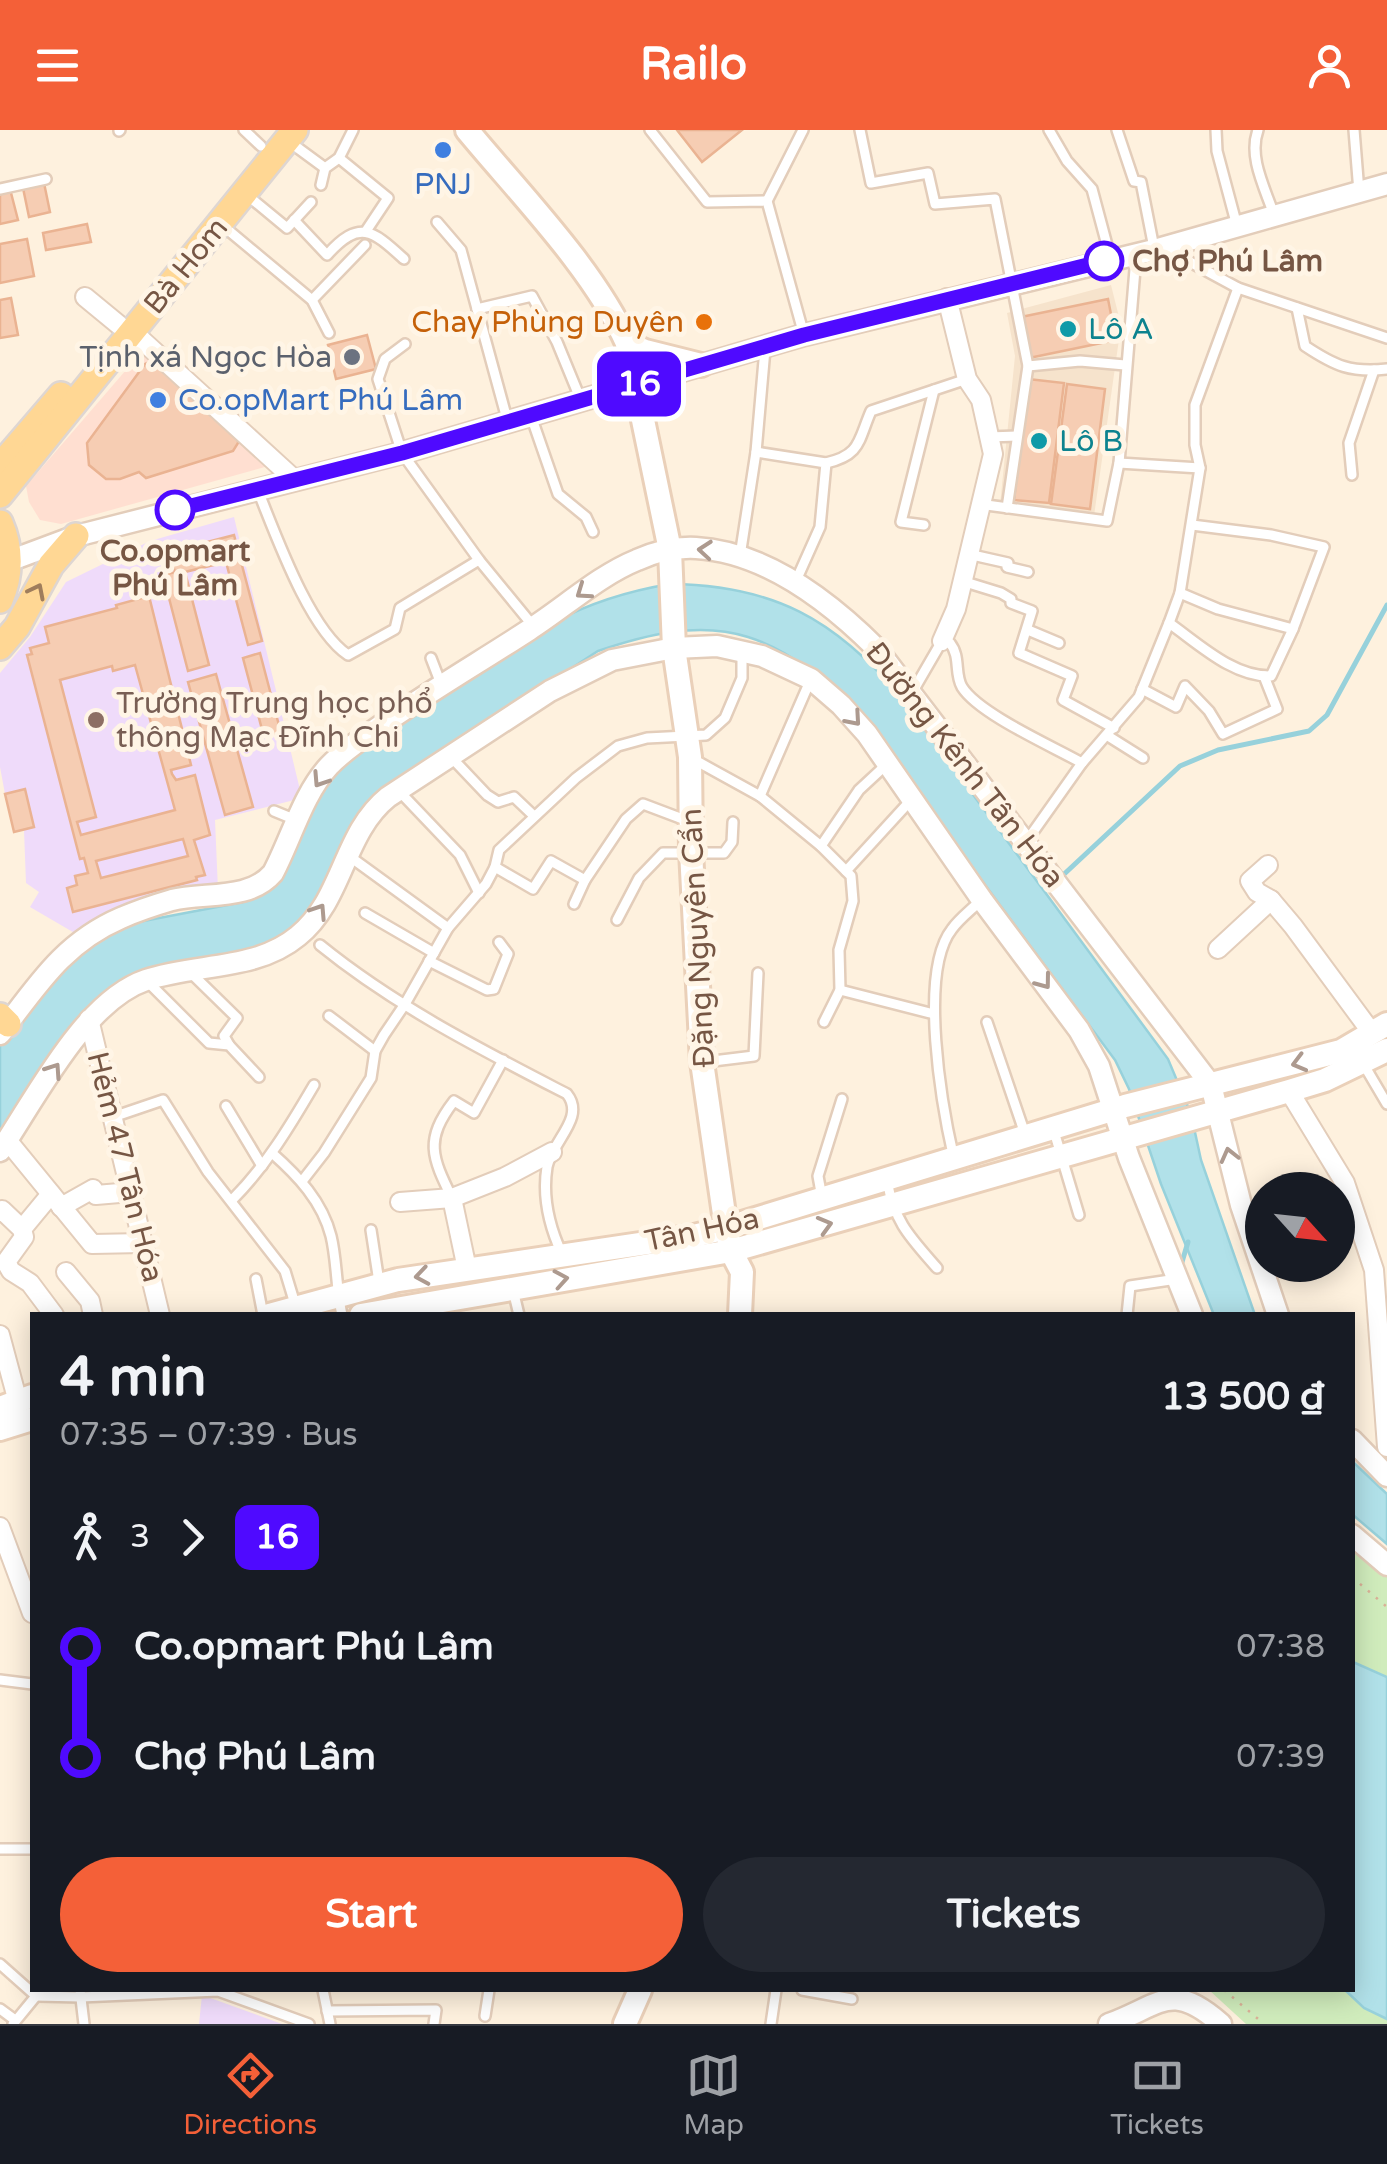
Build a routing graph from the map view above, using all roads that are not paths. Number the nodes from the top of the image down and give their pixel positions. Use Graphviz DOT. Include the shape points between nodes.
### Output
graph roads {
  1 [pos="353,130"];
  2 [pos="650,130"];
  3 [pos="802,130"];
  4 [pos="860,130"];
  5 [pos="1050,130"];
  6 [pos="1117,130"];
  7 [pos="1216,130"];
  8 [pos="1258,130"];
  9 [pos="1354,130"];
  10 [pos="476,133"];
  11 [pos="272,135"];
  12 [pos="339,158"];
  13 [pos="325,168"];
  14 [pos="46,179"];
  15 [pos="1387,184"];
  16 [pos="320,186"];
  17 [pos="0,189"];
  18 [pos="245,192"];
  19 [pos="1360,192"];
  20 [pos="767,200"];
  21 [pos="311,202"];
  22 [pos="1274,217"];
  23 [pos="294,220"];
  24 [pos="437,222"];
  25 [pos="220,223"];
  26 [pos="1238,228"];
  27 [pos="366,230"];
  28 [pos="366,246"];
  29 [pos="1151,251"];
  30 [pos="404,259"];
  31 [pos="1110,260"];
  32 [pos="1012,282"];
  33 [pos="1238,288"];
  34 [pos="85,296"];
  35 [pos="947,298"];
  36 [pos="312,300"];
  37 [pos="1297,308"];
  38 [pos="477,309"];
  39 [pos="126,328"];
  40 [pos="329,333"];
  41 [pos="804,335"];
  42 [pos="1387,338"];
  43 [pos="626,343"];
  44 [pos="405,344"];
  45 [pos="765,347"];
  46 [pos="700,364"];
  47 [pos="1125,365"];
  48 [pos="1028,366"];
  49 [pos="1387,369"];
  50 [pos="1374,370"];
  51 [pos="967,379"];
  52 [pos="634,386"];
  53 [pos="934,390"];
  54 [pos="581,401"];
  55 [pos="531,416"];
  56 [pos="508,422"];
  57 [pos="1017,436"];
  58 [pos="989,437"];
  59 [pos="756,452"];
  60 [pos="402,453"];
  61 [pos="4,457"];
  62 [pos="826,463"];
  63 [pos="1119,464"];
  64 [pos="1200,468"];
  65 [pos="1352,475"];
  66 [pos="294,478"];
  67 [pos="256,488"];
  68 [pos="0,495"];
  69 [pos="979,504"];
  70 [pos="1007,508"];
  71 [pos="0,523"];
  72 [pos="924,525"];
  73 [pos="1192,526"];
  74 [pos="593,532"];
  75 [pos="76,536"];
  76 [pos="670,550"];
  77 [pos="968,554"];
  78 [pos="740,556"];
  79 [pos="479,560"];
  80 [pos="10,561"];
  81 [pos="1028,572"];
  82 [pos="962,581"];
  83 [pos="795,582"];
  84 [pos="1180,593"];
  85 [pos="0,600"];
  86 [pos="1169,623"];
  87 [pos="534,627"];
  88 [pos="1293,629"];
  89 [pos="1028,630"];
  90 [pos="942,641"];
  91 [pos="1059,643"];
  92 [pos="0,646"];
  93 [pos="674,648"];
  94 [pos="742,651"];
  95 [pos="431,658"];
  96 [pos="1264,676"];
  97 [pos="811,679"];
  98 [pos="441,684"];
  99 [pos="1142,689"];
  100 [pos="913,692"];
  101 [pos="1111,732"];
  102 [pos="689,748"];
  103 [pos="450,756"];
  104 [pos="1143,758"];
  105 [pos="1082,762"];
  106 [pos="887,764"];
  107 [pos="399,790"];
  108 [pos="760,796"];
  109 [pos="911,800"];
  110 [pos="274,810"];
  111 [pos="534,816"];
  112 [pos="298,821"];
  113 [pos="691,822"];
  114 [pos="733,822"];
  115 [pos="1026,842"];
  116 [pos="820,846"];
  117 [pos="691,851"];
  118 [pos="348,855"];
  119 [pos="1268,865"];
  120 [pos="495,867"];
  121 [pos="846,871"];
  122 [pos="584,880"];
  123 [pos="479,893"];
  124 [pos="982,900"];
  125 [pos="1271,900"];
  126 [pos="574,904"];
  127 [pos="366,912"];
  128 [pos="617,920"];
  129 [pos="448,928"];
  130 [pos="500,942"];
  131 [pos="320,945"];
  132 [pos="1218,949"];
  133 [pos="432,957"];
  134 [pos="190,970"];
  135 [pos="758,973"];
  136 [pos="146,980"];
  137 [pos="840,990"];
  138 [pos="406,1004"];
  139 [pos="934,1014"];
  140 [pos="329,1016"];
  141 [pos="89,1019"];
  142 [pos="824,1022"];
  143 [pos="987,1022"];
  144 [pos="3,1024"];
  145 [pos="1382,1036"];
  146 [pos="229,1046"];
  147 [pos="376,1050"];
  148 [pos="503,1060"];
  149 [pos="702,1062"];
  150 [pos="1362,1063"];
  151 [pos="259,1076"];
  152 [pos="314,1085"];
  153 [pos="1203,1086"];
  154 [pos="1289,1091"];
  155 [pos="842,1099"];
  156 [pos="1387,1104"];
  157 [pos="226,1106"];
  158 [pos="1120,1108"];
  159 [pos="1210,1113"];
  160 [pos="113,1117"];
  161 [pos="1053,1128"];
  162 [pos="1026,1136"];
  163 [pos="1128,1136"];
  164 [pos="4,1146"];
  165 [pos="552,1152"];
  166 [pos="272,1153"];
  167 [pos="1060,1156"];
  168 [pos="955,1161"];
  169 [pos="262,1166"];
  170 [pos="302,1180"];
  171 [pos="887,1180"];
  172 [pos="131,1192"];
  173 [pos="452,1198"];
  174 [pos="56,1200"];
  175 [pos="232,1200"];
  176 [pos="823,1200"];
  177 [pos="400,1202"];
  178 [pos="892,1206"];
  179 [pos="0,1212"];
  180 [pos="1080,1215"];
  181 [pos="22,1229"];
  182 [pos="371,1230"];
  183 [pos="728,1240"];
  184 [pos="143,1243"];
  185 [pos="562,1254"];
  186 [pos="1380,1262"];
  187 [pos="937,1268"];
  188 [pos="466,1269"];
  189 [pos="66,1272"];
  190 [pos="256,1279"];
  191 [pos="1177,1279"];
  192 [pos="380,1284"];
  193 [pos="512,1288"];
  194 [pos="339,1305"];
  195 [pos="296,1307"];
  196 [pos="406,1311"];
  197 [pos="52,1312"];
  198 [pos="92,1312"];
  199 [pos="159,1312"];
  200 [pos="265,1312"];
  201 [pos="277,1312"];
  202 [pos="518,1312"];
  203 [pos="740,1312"];
  204 [pos="1126,1312"];
  205 [pos="1191,1312"];
  206 [pos="1277,1312"];
  207 [pos="0,1335"];
  208 [pos="21,1406"];
  209 [pos="0,1429"];
  210 [pos="1355,1443"];
  211 [pos="1387,1447"];
  212 [pos="1387,1476"];
  213 [pos="0,1527"];
  214 [pos="1355,1538"];
  215 [pos="1387,1565"];
  216 [pos="30,1607"];
  217 [pos="0,1680"];
  218 [pos="30,1684"];
  219 [pos="0,1849"];
  220 [pos="30,1849"];
  221 [pos="0,1964"];
  222 [pos="30,1991"];
  223 [pos="32,1992"];
  224 [pos="150,1992"];
  225 [pos="223,1992"];
  226 [pos="323,1992"];
  227 [pos="490,1992"];
  228 [pos="639,1992"];
  229 [pos="776,1992"];
  230 [pos="813,1992"];
  231 [pos="81,1994"];
  232 [pos="36,1996"];
  233 [pos="852,1999"];
  234 [pos="0,2009"];
  235 [pos="327,2011"];
  236 [pos="485,2016"];
  237 [pos="14,2022"];
  238 [pos="84,2024"];
  239 [pos="309,2024"];
  240 [pos="330,2024"];
  241 [pos="434,2024"];
  242 [pos="625,2024"];
  243 [pos="771,2024"];
  244 [pos="1109,2024"];
  245 [pos="1221,2024"];
  1 -- 12 [label="lane"];
  2 -- 20 [label="lane" via="707,202"];
  3 -- 20 [label="lane"];
  4 -- 32 [label="lane" via="871,183 928,173 934,204 995,199"];
  5 -- 31 [label="lane" via="1092,189"];
  6 -- 29 [label="lane" via="1134,181 1141,182"];
  7 -- 26 [label="lane"];
  8 -- 22 [label="lane" via="1256,161"];
  9 -- 19 [label="lane"];
  10 -- 43 [label="main road" via="580,268"];
  11 -- 13 [label="lane"];
  11 -- 18 [label="main road, Bà Hom"];
  11 -- 39 [label="main road, Bà Hom"];
  12 -- 13 [label="lane"];
  12 -- 27 [label="lane" via="388,198"];
  13 -- 16 [label="lane"];
  14 -- 17 [label="lane"];
  15 -- 19 [label="street"];
  18 -- 23 [label="lane" via="286,228"];
  18 -- 25 [label="main road, Bà Hom"];
  19 -- 22 [label="street"];
  20 -- 41 [label="lane"];
  21 -- 23 [label="lane"];
  22 -- 26 [label="street"];
  23 -- 27 [label="lane" via="327,255 344,236"];
  24 -- 38 [label="lane" via="461,250"];
  25 -- 36 [label="lane"];
  25 -- 39 [label="main road, Bà Hom"];
  26 -- 29 [label="street"];
  27 -- 30 [label="lane"];
  28 -- 36 [label="lane"];
  29 -- 31 [label="street"];
  29 -- 33 [label="lane"];
  29 -- 47 [label="lane"];
  31 -- 32 [label="street"];
  32 -- 35 [label="street"];
  32 -- 48 [label="lane"];
  33 -- 37 [label="lane"];
  33 -- 64 [label="lane" via="1195,404"];
  34 -- 39 [label="street"];
  35 -- 41 [label="street"];
  35 -- 51 [label="street"];
  36 -- 40 [label="lane"];
  37 -- 42 [label="lane"];
  37 -- 50 [label="lane" via="1305,346 1336,366"];
  38 -- 54 [label="lane" via="532,296"];
  38 -- 56 [label="lane"];
  39 -- 61 [label="main road, Bà Hom"];
  39 -- 66 [label="street"];
  39 -- 68 [label="main road, Bà Hom"];
  41 -- 45 [label="street"];
  43 -- 46 [label="main road"];
  43 -- 52 [label="main road"];
  44 -- 60 [label="lane" via="385,359 378,379"];
  45 -- 46 [label="street"];
  45 -- 59 [label="lane"];
  46 -- 52 [label="street"];
  47 -- 48 [label="lane"];
  47 -- 63 [label="lane"];
  48 -- 57 [label="lane"];
  49 -- 50 [label="lane"];
  50 -- 65 [label="lane" via="1349,443"];
  51 -- 53 [label="lane"];
  51 -- 58 [label="street" via="981,400"];
  52 -- 54 [label="street"];
  52 -- 76 [label="main road"];
  53 -- 62 [label="lane" via="871,410 854,452"];
  53 -- 72 [label="lane" via="901,522"];
  54 -- 55 [label="street"];
  55 -- 56 [label="street"];
  55 -- 74 [label="lane" via="558,494 586,516"];
  56 -- 60 [label="street"];
  57 -- 58 [label="lane"];
  57 -- 70 [label="lane"];
  58 -- 69 [label="street" via="993,454"];
  59 -- 62 [label="lane"];
  59 -- 78 [label="lane"];
  60 -- 66 [label="street"];
  60 -- 79 [label="lane"];
  62 -- 83 [label="lane" via="820,527"];
  63 -- 64 [label="lane"];
  63 -- 70 [label="lane" via="1106,521"];
  64 -- 73 [label="lane"];
  66 -- 67 [label="street"];
  67 -- 75 [label="street"];
  67 -- 79 [label="lane" via="298,585 333,646 348,655 395,629 400,608"];
  69 -- 70 [label="lane"];
  69 -- 77 [label="street"];
  71 -- 80 [label="main road"];
  73 -- 84 [label="lane"];
  73 -- 88 [label="lane" via="1324,547"];
  75 -- 80 [label="street"];
  92 -- 75 [label="main road, one-way"];
  78 -- 76 [label="street, Đường Kênh Tân Hóa, one-way"];
  76 -- 87 [label="street, Đường Kênh Tân Hóa, one-way" via="614,571"];
  76 -- 93 [label="main road, Đặng Nguyên Cẩn"];
  77 -- 81 [label="lane"];
  77 -- 82 [label="street"];
  78 -- 83 [label="street, Đường Kênh Tân Hóa"];
  79 -- 87 [label="lane"];
  80 -- 85 [label="main road"];
  82 -- 89 [label="lane" via="1001,592 1032,612"];
  82 -- 90 [label="street"];
  83 -- 100 [label="street, Đường Kênh Tân Hóa" via="856,627"];
  84 -- 86 [label="lane"];
  84 -- 88 [label="lane"];
  86 -- 96 [label="lane" via="1222,660"];
  86 -- 99 [label="lane"];
  87 -- 98 [label="street, Đường Kênh Tân Hóa"];
  88 -- 96 [label="lane" via="1272,676"];
  89 -- 91 [label="lane"];
  89 -- 101 [label="lane" via="1020,653 1072,676 1063,700"];
  90 -- 100 [label="lane"];
  90 -- 105 [label="lane" via="957,652 959,683 974,702"];
  93 -- 94 [label="street, Đường Kênh Tân Hóa"];
  93 -- 102 [label="main road, Đặng Nguyên Cẩn"];
  93 -- 103 [label="street, Đường Kênh Tân Hóa" via="612,660 576,676"];
  94 -- 97 [label="street, Đường Kênh Tân Hóa"];
  94 -- 102 [label="lane" via="742,678 724,718"];
  95 -- 98 [label="lane"];
  96 -- 99 [label="lane" via="1277,710 1224,734 1185,686 1176,707"];
  97 -- 106 [label="street, Đường Kênh Tân Hóa, one-way" via="841,705"];
  97 -- 108 [label="lane"];
  98 -- 112 [label="street, Đường Kênh Tân Hóa, one-way" via="334,760"];
  99 -- 101 [label="lane"];
  100 -- 115 [label="street, Đường Kênh Tân Hóa"];
  101 -- 104 [label="lane"];
  101 -- 105 [label="lane"];
  102 -- 108 [label="lane"];
  102 -- 111 [label="lane" via="647,738 618,746"];
  102 -- 113 [label="main road, Đặng Nguyên Cẩn"];
  103 -- 107 [label="street, Đường Kênh Tân Hóa"];
  103 -- 111 [label="lane" via="487,796 498,802 514,796"];
  105 -- 115 [label="lane"];
  106 -- 109 [label="street, Đường Kênh Tân Hóa"];
  106 -- 116 [label="lane" via="859,790"];
  107 -- 118 [label="street, Đường Kênh Tân Hóa" via="364,822"];
  107 -- 123 [label="lane" via="460,855"];
  108 -- 116 [label="lane"];
  109 -- 121 [label="lane"];
  109 -- 124 [label="street, Đường Kênh Tân Hóa"];
  110 -- 112 [label="lane"];
  111 -- 120 [label="lane" via="499,850"];
  112 -- 144 [label="street, Đường Kênh Tân Hóa" via="266,882 120,918 50,967"];
  113 -- 117 [label="main road, Đặng Nguyên Cẩn"];
  113 -- 122 [label="lane" via="643,804"];
  114 -- 117 [label="lane" via="724,852"];
  115 -- 153 [label="street, Đường Kênh Tân Hóa"];
  116 -- 121 [label="lane"];
  117 -- 128 [label="lane" via="663,853 639,878"];
  117 -- 149 [label="main road, Đặng Nguyên Cẩn"];
  118 -- 129 [label="lane"];
  134 -- 118 [label="street, Đường Kênh Tân Hóa, one-way" via="286,946 324,906"];
  119 -- 125 [label="street" via="1250,882"];
  120 -- 122 [label="lane" via="533,889 551,861"];
  120 -- 123 [label="lane"];
  121 -- 137 [label="lane" via="853,901 838,950"];
  122 -- 126 [label="lane"];
  123 -- 129 [label="lane"];
  124 -- 139 [label="lane" via="950,930 938,962"];
  124 -- 158 [label="street, Đường Kênh Tân Hóa, one-way" via="1079,1030"];
  125 -- 132 [label="street"];
  125 -- 145 [label="street"];
  127 -- 133 [label="lane"];
  129 -- 133 [label="lane"];
  130 -- 133 [label="lane" via="508,954 494,989"];
  131 -- 138 [label="lane"];
  133 -- 138 [label="lane"];
  134 -- 136 [label="street, Đường Kênh Tân Hóa"];
  134 -- 146 [label="lane" via="237,1018 224,1036"];
  135 -- 149 [label="lane" via="754,1056"];
  136 -- 141 [label="street, Đường Kênh Tân Hóa"];
  136 -- 146 [label="lane" via="209,1043"];
  137 -- 139 [label="lane"];
  137 -- 142 [label="lane"];
  138 -- 147 [label="lane"];
  138 -- 148 [label="lane"];
  139 -- 168 [label="lane"];
  140 -- 147 [label="lane"];
  141 -- 160 [label="street, Hẻm 47 Tân Hóa"];
  164 -- 141 [label="street, Đường Kênh Tân Hóa, one-way"];
  143 -- 162 [label="lane"];
  145 -- 150 [label="main road, Tân Hóa"];
  145 -- 153 [label="main road, Tân Hóa, one-way"];
  146 -- 151 [label="lane"];
  147 -- 170 [label="lane" via="371,1078"];
  148 -- 165 [label="lane" via="574,1102"];
  148 -- 173 [label="lane" via="474,1113 454,1101 440,1118 433,1156"];
  149 -- 183 [label="main road, Đặng Nguyên Cẩn"];
  150 -- 154 [label="main road, Tân Hóa"];
  150 -- 156 [label="lane"];
  152 -- 166 [label="lane"];
  153 -- 158 [label="main road, Tân Hóa"];
  153 -- 159 [label="street, Đường Kênh Tân Hóa"];
  154 -- 159 [label="main road, Tân Hóa"];
  154 -- 186 [label="street" via="1345,1183"];
  155 -- 176 [label="lane" via="818,1176"];
  157 -- 169 [label="lane"];
  158 -- 161 [label="main road, Tân Hóa"];
  158 -- 163 [label="street, Đường Kênh Tân Hóa"];
  159 -- 163 [label="main road, Tân Hóa"];
  206 -- 159 [label="street, Đường Kênh Tân Hóa, one-way"];
  160 -- 172 [label="street, Hẻm 47 Tân Hóa"];
  160 -- 175 [label="lane" via="163,1100"];
  161 -- 162 [label="main road, Tân Hóa"];
  161 -- 167 [label="lane"];
  162 -- 168 [label="main road, Tân Hóa"];
  163 -- 167 [label="main road, Tân Hóa"];
  163 -- 191 [label="street, Đường Kênh Tân Hóa"];
  164 -- 174 [label="street"];
  165 -- 173 [label="street"];
  165 -- 185 [label="lane" via="546,1194"];
  166 -- 169 [label="lane"];
  166 -- 170 [label="lane"];
  167 -- 178 [label="main road, Tân Hóa"];
  167 -- 180 [label="lane"];
  168 -- 171 [label="main road, Tân Hóa"];
  169 -- 175 [label="lane"];
  170 -- 194 [label="lane" via="331,1236"];
  171 -- 176 [label="main road, Tân Hóa"];
  171 -- 178 [label="lane"];
  172 -- 174 [label="street" via="94,1189"];
  172 -- 184 [label="street, Hẻm 47 Tân Hóa"];
  173 -- 177 [label="street"];
  173 -- 188 [label="street"];
  174 -- 181 [label="street"];
  174 -- 184 [label="street" via="92,1244"];
  175 -- 195 [label="lane" via="285,1271"];
  176 -- 183 [label="main road, Tân Hóa"];
  183 -- 178 [label="main road, Tân Hóa, one-way"];
  178 -- 187 [label="lane"];
  179 -- 181 [label="street"];
  181 -- 197 [label="street" via="24,1237 6,1262"];
  182 -- 192 [label="lane"];
  183 -- 185 [label="main road, Tân Hóa" via="694,1236"];
  193 -- 183 [label="main road, Tân Hóa, one-way"];
  183 -- 203 [label="main road, Đặng Nguyên Cẩn" via="742,1272"];
  184 -- 199 [label="street, Hẻm 47 Tân Hóa"];
  185 -- 188 [label="main road, Tân Hóa"];
  186 -- 211 [label="street"];
  188 -- 192 [label="main road, Tân Hóa, one-way"];
  189 -- 198 [label="street"];
  190 -- 200 [label="lane"];
  191 -- 204 [label="lane" via="1130,1286"];
  191 -- 205 [label="street, Đường Kênh Tân Hóa"];
  192 -- 194 [label="main road, Tân Hóa"];
  193 -- 196 [label="main road, Tân Hóa"];
  193 -- 202 [label="lane"];
  194 -- 195 [label="main road, Tân Hóa"];
  195 -- 201 [label="main road, Tân Hóa"];
  207 -- 208 [label="street"];
  208 -- 209 [label="main road"];
  210 -- 212 [label="street"];
  213 -- 216 [label="street"];
  214 -- 215 [label="street"];
  217 -- 218 [label="lane"];
  219 -- 220 [label="lane"];
  221 -- 222 [label="lane"];
  223 -- 232 [label="lane"];
  224 -- 231 [label="lane"];
  225 -- 239 [label="lane"];
  226 -- 235 [label="lane"];
  227 -- 236 [label="lane"];
  228 -- 242 [label="main road"];
  229 -- 243 [label="lane"];
  230 -- 233 [label="lane"];
  231 -- 232 [label="lane"];
  231 -- 238 [label="lane"];
  232 -- 237 [label="lane"];
  234 -- 237 [label="lane"];
  235 -- 240 [label="lane"];
  235 -- 241 [label="lane" via="436,2010"];
  244 -- 245 [label="street" via="1177,1999 1201,2006"];
}
